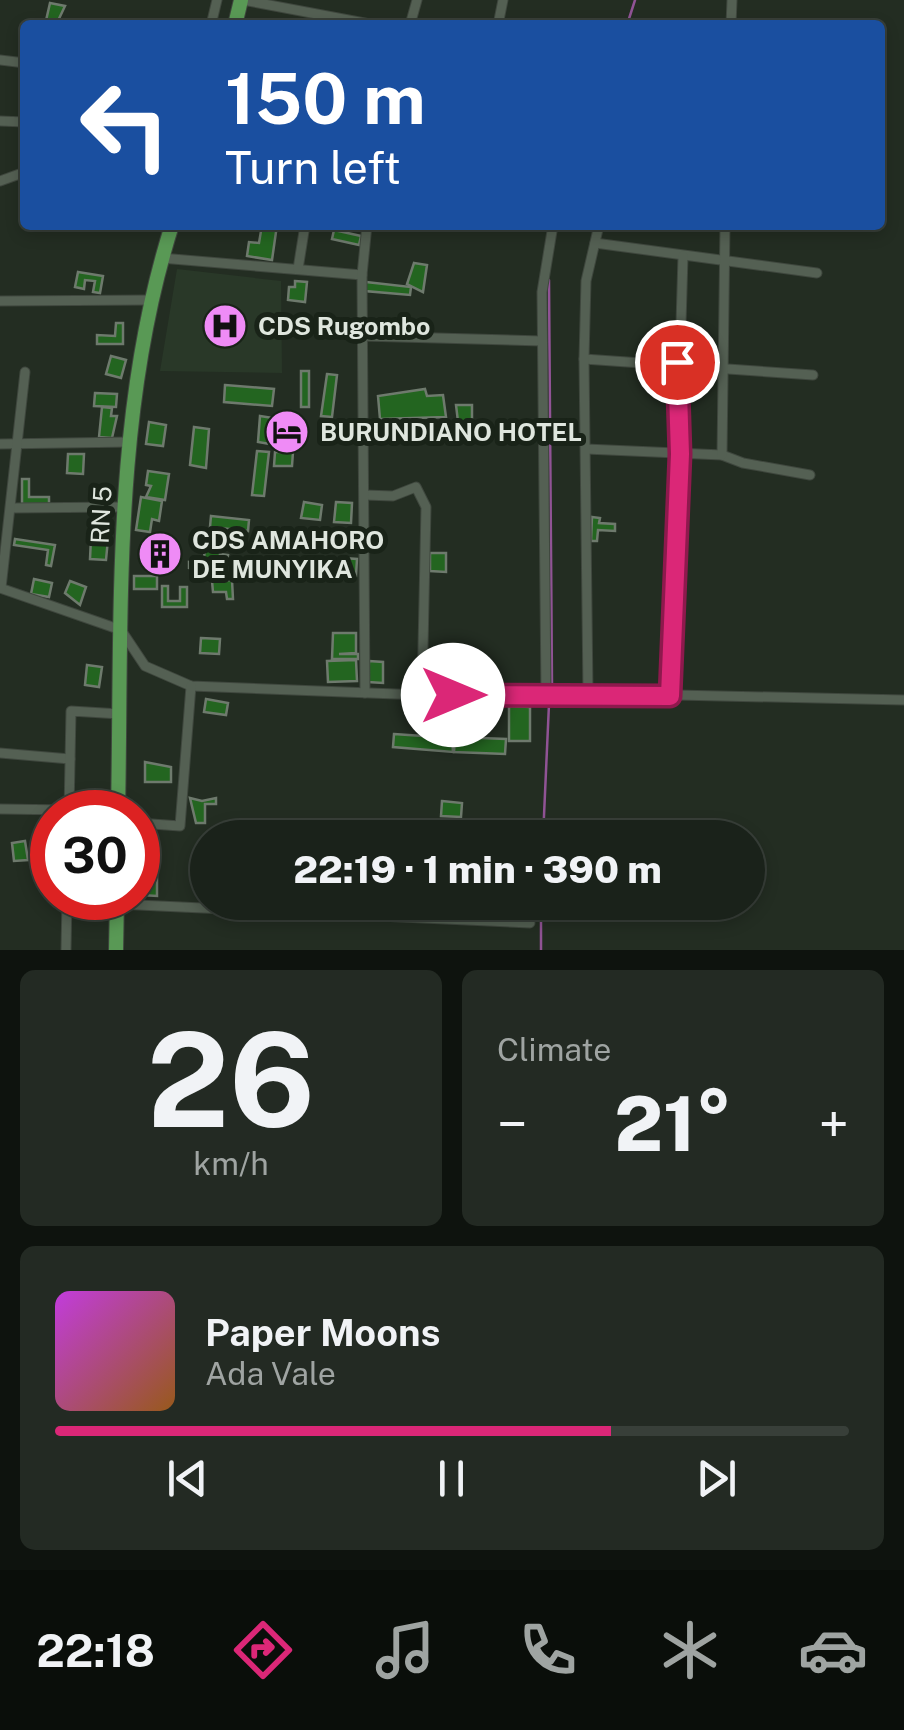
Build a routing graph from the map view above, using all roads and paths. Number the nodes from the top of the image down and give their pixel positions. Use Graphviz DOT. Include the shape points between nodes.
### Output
graph roads {
  1 [pos="242,0"];
  2 [pos="331,20"];
  3 [pos="170,230"];
  4 [pos="304,230"];
  5 [pos="366,230"];
  6 [pos="549,230"];
  7 [pos="598,230"];
  8 [pos="725,230"];
  9 [pos="596,243"];
  10 [pos="683,256"];
  11 [pos="161,258"];
  12 [pos="726,259"];
  13 [pos="298,269"];
  14 [pos="816,273"];
  15 [pos="362,275"];
  16 [pos="152,300"];
  17 [pos="0,301"];
  18 [pos="363,336"];
  19 [pos="542,341"];
  20 [pos="584,359"];
  21 [pos="677,362"];
  22 [pos="725,368"];
  23 [pos="25,372"];
  24 [pos="813,375"];
  25 [pos="130,442"];
  26 [pos="0,444"];
  27 [pos="19,444"];
  28 [pos="586,449"];
  29 [pos="680,454"];
  30 [pos="722,455"];
  31 [pos="810,475"];
  32 [pos="365,495"];
  33 [pos="122,507"];
  34 [pos="12,508"];
  35 [pos="1,588"];
  36 [pos="121,630"];
  37 [pos="190,686"];
  38 [pos="365,693"];
  39 [pos="588,693"];
  40 [pos="546,694"];
  41 [pos="422,695"];
  42 [pos="670,696"];
  43 [pos="904,700"];
  44 [pos="120,714"];
  45 [pos="0,753"];
  46 [pos="70,758"];
  47 [pos="69,790"];
  48 [pos="118,790"];
  49 [pos="0,810"];
  50 [pos="30,810"];
  51 [pos="160,825"];
  52 [pos="160,903"];
  53 [pos="67,920"];
  54 [pos="116,920"];
  55 [pos="530,923"];
  56 [pos="66,950"];
  57 [pos="116,950"];
  1 -- 2 [label="street"];
  3 -- 11 [label="main road, RN 5 / RN 5"];
  4 -- 13 [label="street"];
  5 -- 15 [label="street"];
  6 -- 19 [label="street"];
  7 -- 9 [label="street"];
  8 -- 12 [label="street"];
  9 -- 10 [label="street"];
  9 -- 20 [label="street" via="586,281"];
  10 -- 12 [label="street"];
  10 -- 21 [label="street"];
  11 -- 13 [label="street"];
  11 -- 16 [label="main road, RN 5 / RN 5"];
  12 -- 14 [label="street"];
  12 -- 22 [label="street"];
  13 -- 15 [label="street"];
  15 -- 18 [label="street"];
  16 -- 17 [label="street"];
  16 -- 25 [label="main road, RN 5 / RN 5"];
  18 -- 19 [label="street"];
  18 -- 32 [label="street"];
  19 -- 40 [label="street"];
  20 -- 21 [label="street"];
  20 -- 28 [label="street"];
  21 -- 22 [label="street"];
  21 -- 29 [label="street"];
  22 -- 24 [label="street"];
  22 -- 30 [label="street"];
  23 -- 27 [label="street"];
  25 -- 27 [label="street"];
  25 -- 33 [label="main road, RN 5 / RN 5"];
  26 -- 27 [label="street"];
  27 -- 34 [label="street"];
  28 -- 29 [label="street"];
  28 -- 39 [label="street"];
  29 -- 30 [label="street"];
  29 -- 42 [label="street"];
  30 -- 31 [label="street"];
  32 -- 38 [label="street"];
  32 -- 41 [label="street" via="393,496 416,487 426,507"];
  33 -- 34 [label="street"];
  33 -- 36 [label="main road, RN 5 / RN 5"];
  34 -- 35 [label="street"];
  35 -- 36 [label="street"];
  36 -- 37 [label="street" via="145,666"];
  36 -- 44 [label="main road, RN 5 / RN 5"];
  37 -- 38 [label="street"];
  37 -- 51 [label="street" via="180,826"];
  38 -- 41 [label="street"];
  39 -- 40 [label="street"];
  39 -- 42 [label="street"];
  40 -- 41 [label="street"];
  42 -- 43 [label="street"];
  44 -- 46 [label="street" via="71,711"];
  44 -- 48 [label="main road, RN 5 / RN 5"];
  45 -- 46 [label="street"];
  46 -- 47 [label="street"];
  49 -- 50 [label="street"];
  52 -- 55 [label="street"];
  53 -- 56 [label="street"];
  54 -- 57 [label="main road"];
}
